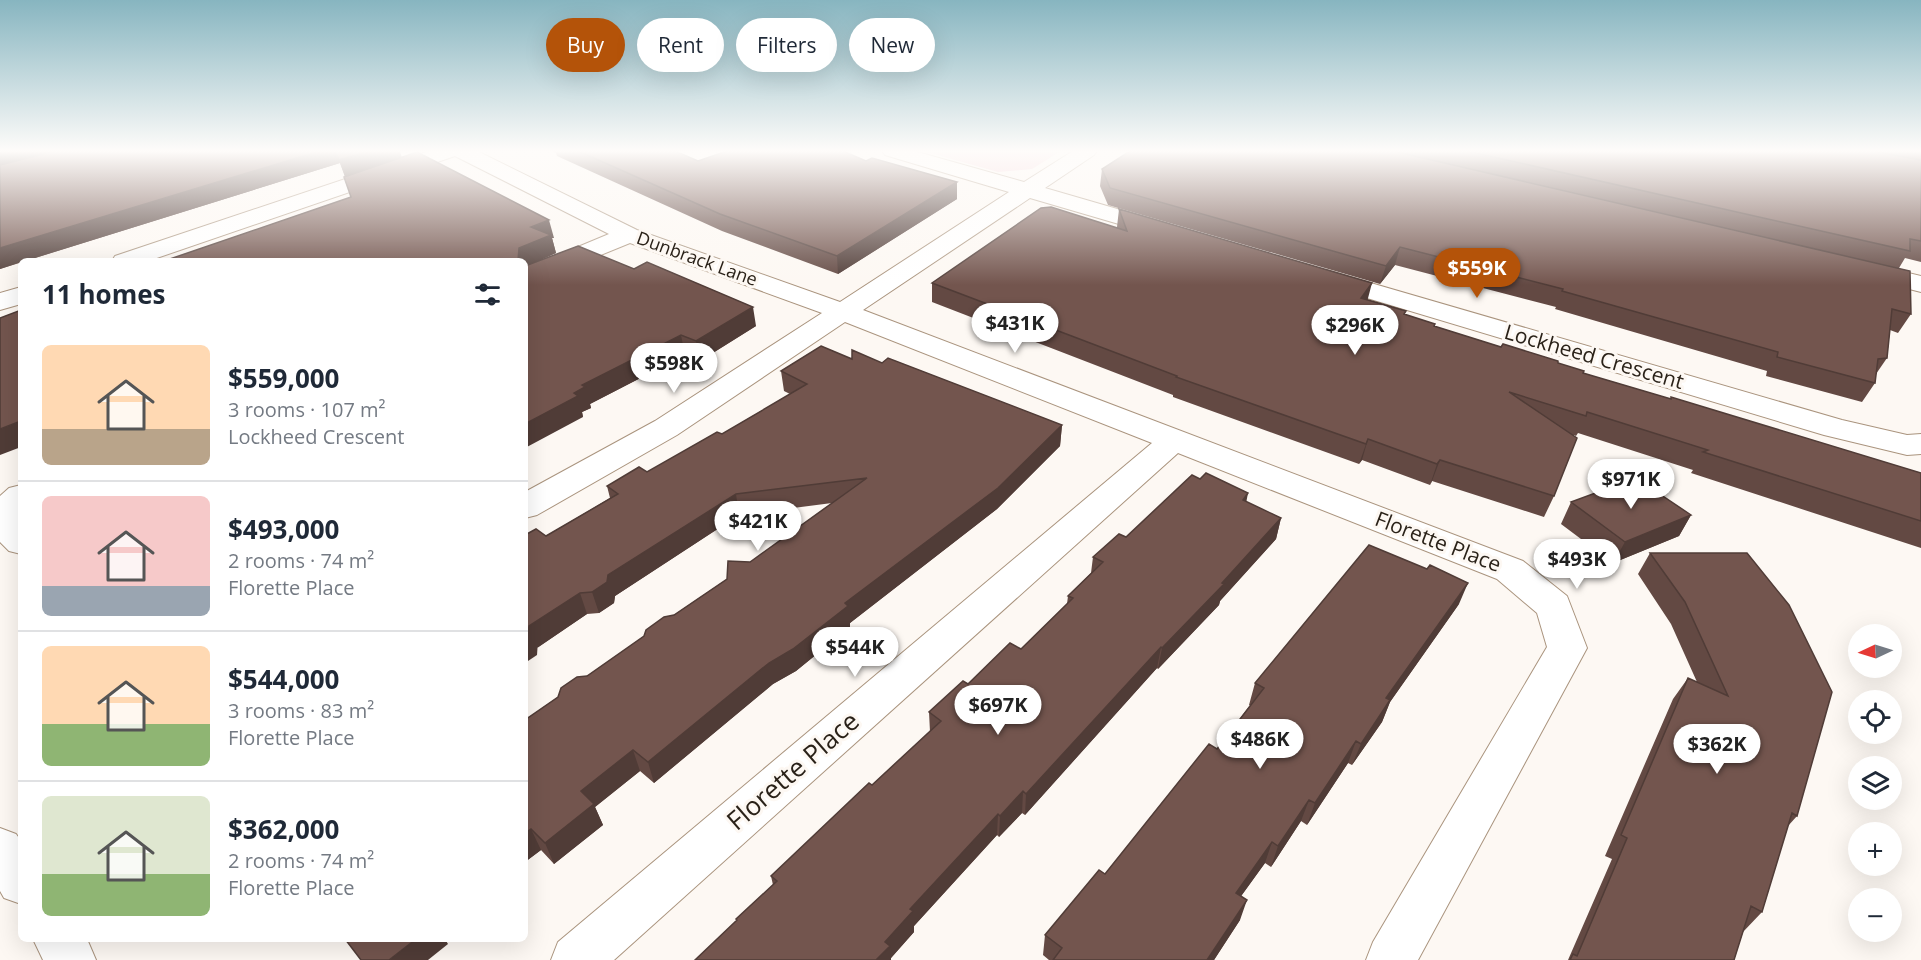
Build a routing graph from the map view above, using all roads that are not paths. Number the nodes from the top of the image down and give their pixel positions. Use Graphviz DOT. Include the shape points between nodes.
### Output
graph roads {
  1 [pos="316,196"];
  2 [pos="551,196"];
  3 [pos="1018,196"];
  4 [pos="1051,196"];
  5 [pos="628,234"];
  6 [pos="1187,237"];
  7 [pos="132,258"];
  8 [pos="1840,265"];
  9 [pos="1301,270"];
  10 [pos="528,277"];
  11 [pos="1921,284"];
  12 [pos="18,296"];
  13 [pos="0,302"];
  14 [pos="841,311"];
  15 [pos="1173,441"];
  16 [pos="1921,444"];
  17 [pos="18,499"];
  18 [pos="528,505"];
  19 [pos="18,539"];
  20 [pos="0,849"];
  21 [pos="18,877"];
  22 [pos="60,942"];
  23 [pos="71,960"];
  24 [pos="576,960"];
  25 [pos="1391,960"];
  1 -- 7 [label="street"];
  2 -- 5 [label="street, Dunbrack Lane"];
  3 -- 14 [label="street"];
  4 -- 6 [label="street"];
  5 -- 10 [label="street"];
  5 -- 14 [label="street, Dunbrack Lane"];
  8 -- 11 [label="street"];
  9 -- 16 [label="street, Lockheed Crescent" via="1835,428"];
  12 -- 13 [label="street"];
  14 -- 15 [label="street, Florette Place"];
  14 -- 18 [label="street" via="666,428"];
  15 -- 24 [label="street, Florette Place"];
  15 -- 25 [label="street, Florette Place" via="1510,570 1554,606 1567,648"];
  17 -- 19 [label="street" via="6,509 9,530"];
  20 -- 21 [label="street"];
  22 -- 23 [label="street"];
}
